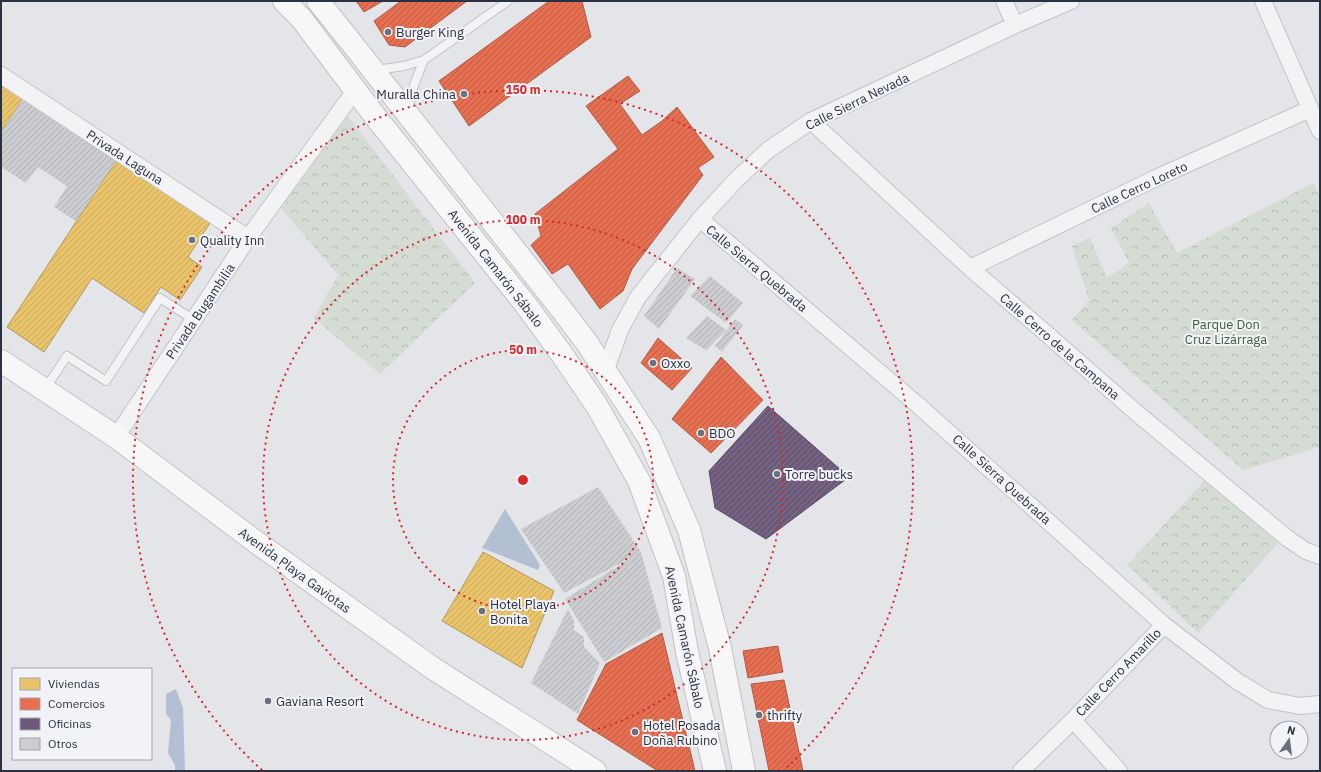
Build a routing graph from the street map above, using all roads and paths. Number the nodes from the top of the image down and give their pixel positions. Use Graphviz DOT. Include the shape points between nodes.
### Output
graph roads {
  1 [pos="284,1"];
  2 [pos="318,1"];
  3 [pos="508,1"];
  4 [pos="1004,1"];
  5 [pos="1071,1"];
  6 [pos="1263,1"];
  7 [pos="1015,25"];
  8 [pos="424,60"];
  9 [pos="373,70"];
  10 [pos="1,75"];
  11 [pos="356,89"];
  12 [pos="1310,109"];
  13 [pos="406,113"];
  14 [pos="811,121"];
  15 [pos="1320,131"];
  16 [pos="700,219"];
  17 [pos="248,238"];
  18 [pos="970,268"];
  19 [pos="194,320"];
  20 [pos="1,361"];
  21 [pos="605,372"];
  22 [pos="45,390"];
  23 [pos="116,437"];
  24 [pos="1320,556"];
  25 [pos="1164,625"];
  26 [pos="1320,704"];
  27 [pos="1072,720"];
  28 [pos="595,771"];
  29 [pos="715,771"];
  30 [pos="744,771"];
  31 [pos="1021,771"];
  32 [pos="1119,771"];
  1 -- 11 [label="main road, Avenida Camarón Sábalo" via="301,18"];
  2 -- 9 [label="main road, Avenida Camarón Sábalo"];
  3 -- 8 [label="lane"];
  4 -- 7 [label="street"];
  5 -- 7 [label="street, Calle Sierra Nevada"];
  6 -- 12 [label="street"];
  7 -- 14 [label="street, Calle Sierra Nevada"];
  8 -- 9 [label="lane" via="404,66"];
  8 -- 13 [label="lane"];
  9 -- 13 [label="main road, Avenida Camarón Sábalo"];
  10 -- 17 [label="street, Privada Laguna"];
  11 -- 17 [label="street, Privada Bugambilia"];
  11 -- 29 [label="main road, Avenida Camarón Sábalo" via="561,353 598,406 639,481 674,576 687,652"];
  12 -- 15 [label="street"];
  12 -- 18 [label="street, Calle Cerro Loreto" via="1158,177"];
  13 -- 21 [label="main road, Avenida Camarón Sábalo" via="562,310"];
  14 -- 16 [label="street, Calle Sierra Nevada" via="768,150"];
  14 -- 18 [label="street, Calle Cerro de la Campana"];
  16 -- 21 [label="street, Calle Sierra Nevada" via="638,297 620,330"];
  16 -- 25 [label="street, Calle Sierra Quebrada" via="919,406"];
  17 -- 19 [label="street, Privada Bugambilia"];
  18 -- 24 [label="street, Calle Cerro de la Campana" via="1281,534 1306,551"];
  19 -- 22 [label="lane" via="160,298 106,381 67,356"];
  19 -- 23 [label="street, Privada Bugambilia"];
  20 -- 22 [label="main road, Avenida Playa Gaviotas"];
  21 -- 30 [label="main road, Avenida Camarón Sábalo" via="648,438 689,530 720,648"];
  22 -- 23 [label="main road, Avenida Playa Gaviotas"];
  23 -- 28 [label="main road, Avenida Playa Gaviotas" via="256,542 434,669"];
  25 -- 26 [label="street, Calle Sierra Quebrada" via="1237,681 1268,700 1300,706"];
  25 -- 27 [label="street, Calle Cerro Amarillo"];
  27 -- 31 [label="street, Calle Cerro Amarillo"];
  27 -- 32 [label="street"];
}
